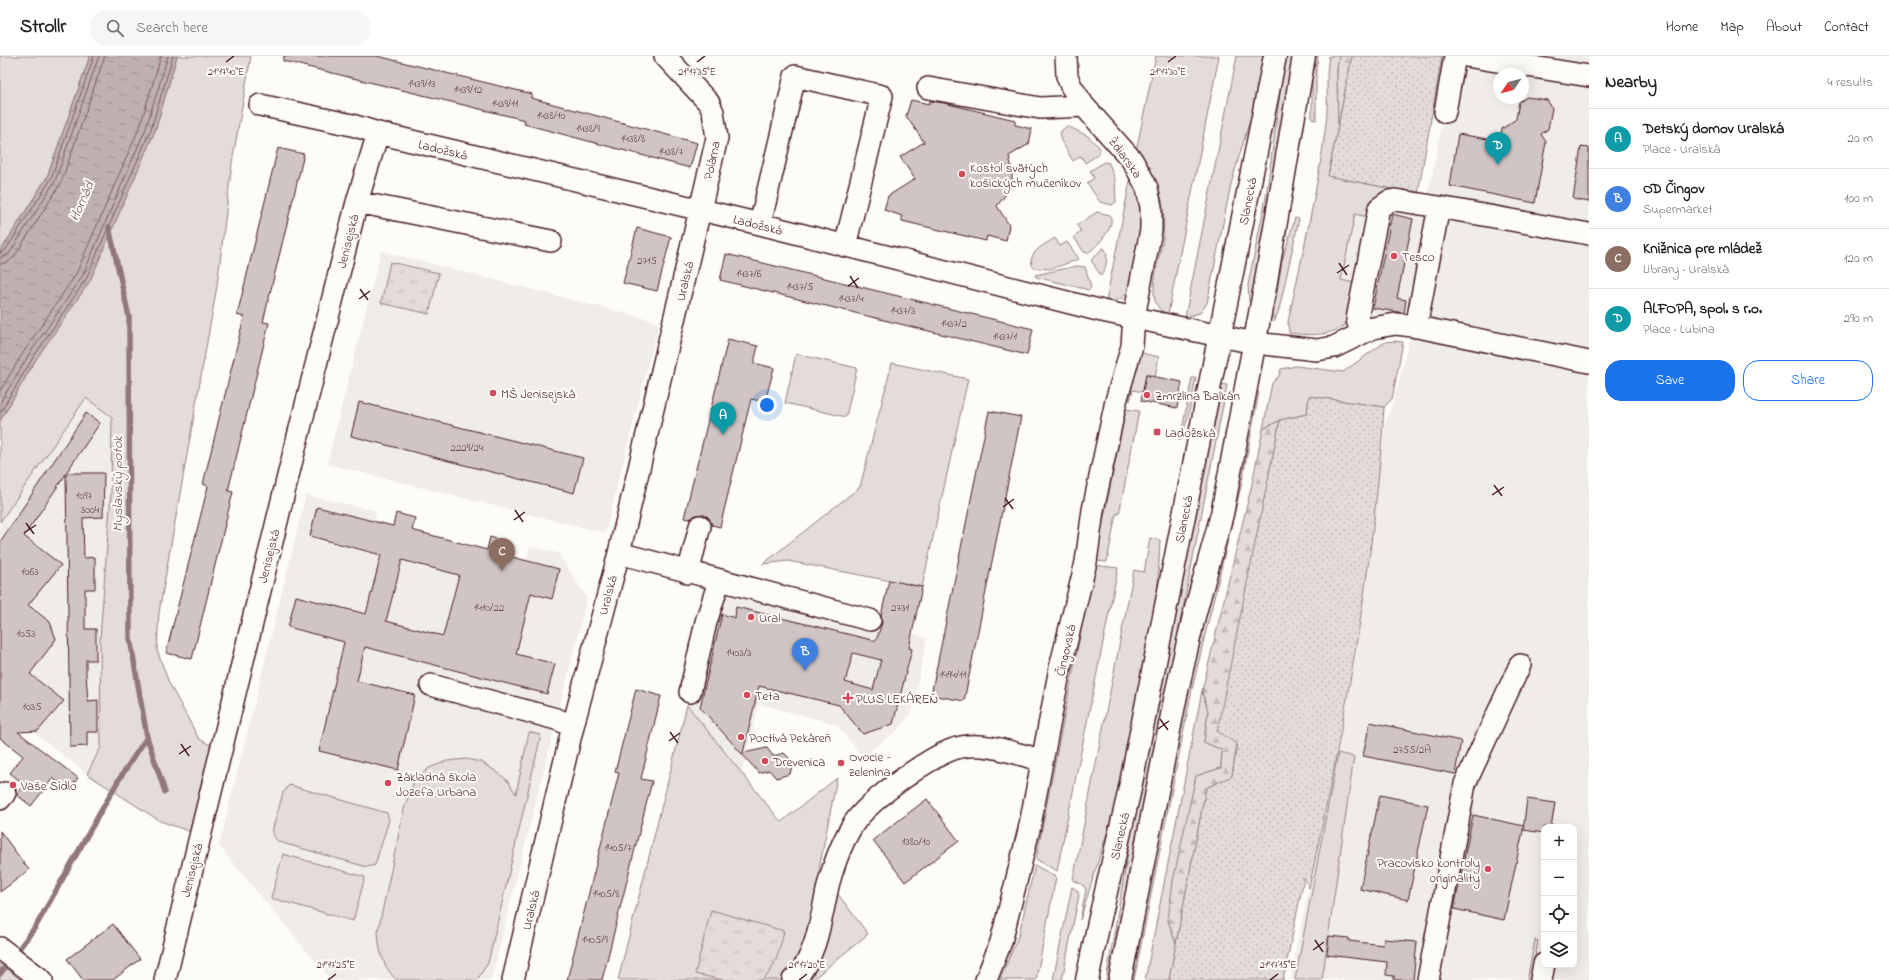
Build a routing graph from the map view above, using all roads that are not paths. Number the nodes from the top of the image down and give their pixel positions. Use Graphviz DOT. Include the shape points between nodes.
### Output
graph roads {
  1 [pos="666,56"];
  2 [pos="1066,56"];
  3 [pos="1275,56"];
  4 [pos="1304,56"];
  5 [pos="1455,56"];
  6 [pos="1466,56"];
  7 [pos="1589,76"];
  8 [pos="928,88"];
  9 [pos="260,105"];
  10 [pos="1084,106"];
  11 [pos="1445,112"];
  12 [pos="378,133"];
  13 [pos="357,202"];
  14 [pos="1439,206"];
  15 [pos="700,210"];
  16 [pos="760,224"];
  17 [pos="1589,234"];
  18 [pos="551,241"];
  19 [pos="845,246"];
  20 [pos="1134,317"];
  21 [pos="1416,327"];
  22 [pos="1361,334"];
  23 [pos="1220,336"];
  24 [pos="1255,343"];
  25 [pos="1589,362"];
  26 [pos="700,526"];
  27 [pos="619,553"];
  28 [pos="688,573"];
  29 [pos="719,581"];
  30 [pos="870,620"];
  31 [pos="1520,665"];
  32 [pos="431,685"];
  33 [pos="690,692"];
  34 [pos="573,726"];
  35 [pos="1041,760"];
  36 [pos="0,948"];
  37 [pos="1543,968"];
  38 [pos="37,976"];
  39 [pos="165,980"];
  40 [pos="513,980"];
  41 [pos="793,980"];
  42 [pos="986,980"];
  43 [pos="1087,980"];
  44 [pos="1120,980"];
  45 [pos="1428,980"];
  46 [pos="1541,980"];
  1 -- 15 [label="street, Polárna" via="709,103 713,112 717,138"];
  2 -- 10 [label="street, Ždiarska" via="1067,76"];
  3 -- 23 [label="main road, Slanecká"];
  4 -- 24 [label="main road"];
  5 -- 11 [label="street"];
  6 -- 7 [label="street"];
  8 -- 10 [label="street" via="1040,108"];
  9 -- 12 [label="street, Ladožská"];
  10 -- 20 [label="street, Ždiarska" via="1132,160 1147,188 1151,207 1151,230"];
  12 -- 13 [label="street, Jenisejská"];
  12 -- 15 [label="street, Ladožská"];
  13 -- 18 [label="street"];
  13 -- 39 [label="street, Jenisejská"];
  14 -- 17 [label="street"];
  14 -- 21 [label="street"];
  14 -- 22 [label="street" via="1395,200 1379,208 1357,318"];
  15 -- 16 [label="street, Ladožská"];
  15 -- 27 [label="street, Uralská"];
  16 -- 19 [label="street, Ladožská"];
  16 -- 19 [label="street" via="795,76 882,96"];
  19 -- 20 [label="street, Ladožská"];
  20 -- 23 [label="street, Ladožská"];
  20 -- 35 [label="street, Čingovská" via="1132,346 1117,395 1093,510 1086,562"];
  21 -- 22 [label="street, Ladožská" via="1396,324"];
  21 -- 25 [label="street, Ladožská"];
  22 -- 24 [label="street, Ladožská" via="1334,347 1317,350"];
  23 -- 24 [label="street, Ladožská"];
  23 -- 43 [label="main road, Slanecká" via="1129,793"];
  24 -- 44 [label="main road" via="1222,514 1194,616 1176,695"];
  26 -- 28 [label="street"];
  27 -- 28 [label="street"];
  27 -- 34 [label="street, Uralská"];
  28 -- 29 [label="street"];
  29 -- 30 [label="street"];
  29 -- 33 [label="street" via="706,622"];
  31 -- 45 [label="street" via="1465,784"];
  32 -- 34 [label="street" via="556,719"];
  34 -- 40 [label="street, Uralská"];
  35 -- 41 [label="street" via="978,745 961,747 939,755 876,801 855,822 843,841 810,954 802,970"];
  35 -- 42 [label="street, Čingovská" via="1029,830 1012,902 1001,942"];
  36 -- 38 [label="street"];
  37 -- 46 [label="street"];
}
